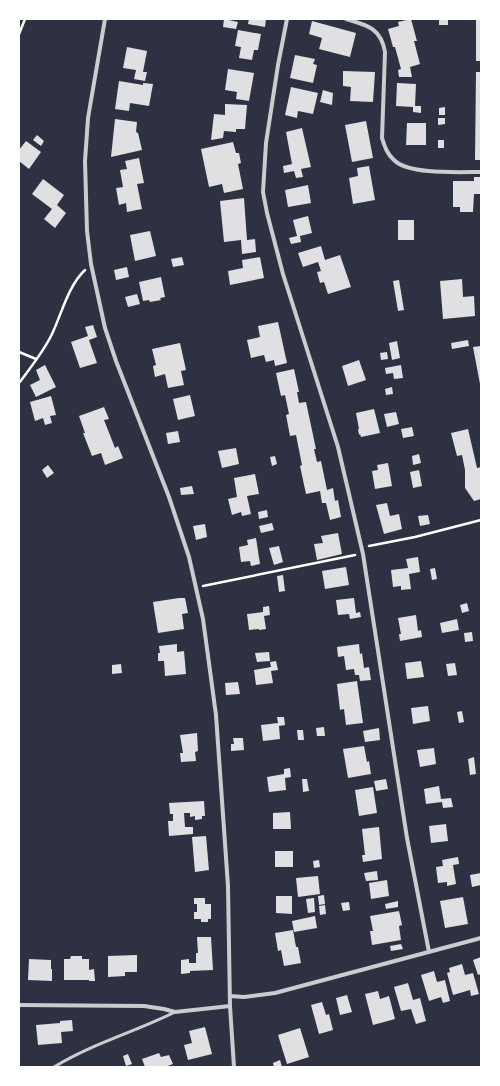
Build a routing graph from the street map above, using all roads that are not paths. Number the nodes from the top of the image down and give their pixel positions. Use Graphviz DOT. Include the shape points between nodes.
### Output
graph roads {
  1 [pos="105,19"];
  2 [pos="287,19"];
  3 [pos="346,19"];
  4 [pos="481,172"];
  5 [pos="481,938"];
  6 [pos="429,952"];
  7 [pos="230,996"];
  8 [pos="19,1005"];
  9 [pos="230,1006"];
  10 [pos="175,1012"];
  11 [pos="54,1067"];
  12 [pos="234,1067"];
  1 -- 7 [label="street" via="88,118 85,161 87,231 91,264 105,328 169,497 197,588 216,715 228,886"];
  2 -- 6 [label="street" via="266,143 263,192 283,274 338,447 362,548 407,838"];
  3 -- 4 [label="street" via="372,28 384,45 382,138 386,150 394,161 415,170"];
  5 -- 6 [label="street"];
  6 -- 7 [label="street" via="275,992"];
  7 -- 9 [label="street"];
  8 -- 10 [label="street" via="144,1006"];
  9 -- 10 [label="street"];
  9 -- 12 [label="street"];
  10 -- 11 [label="lane"];
}
